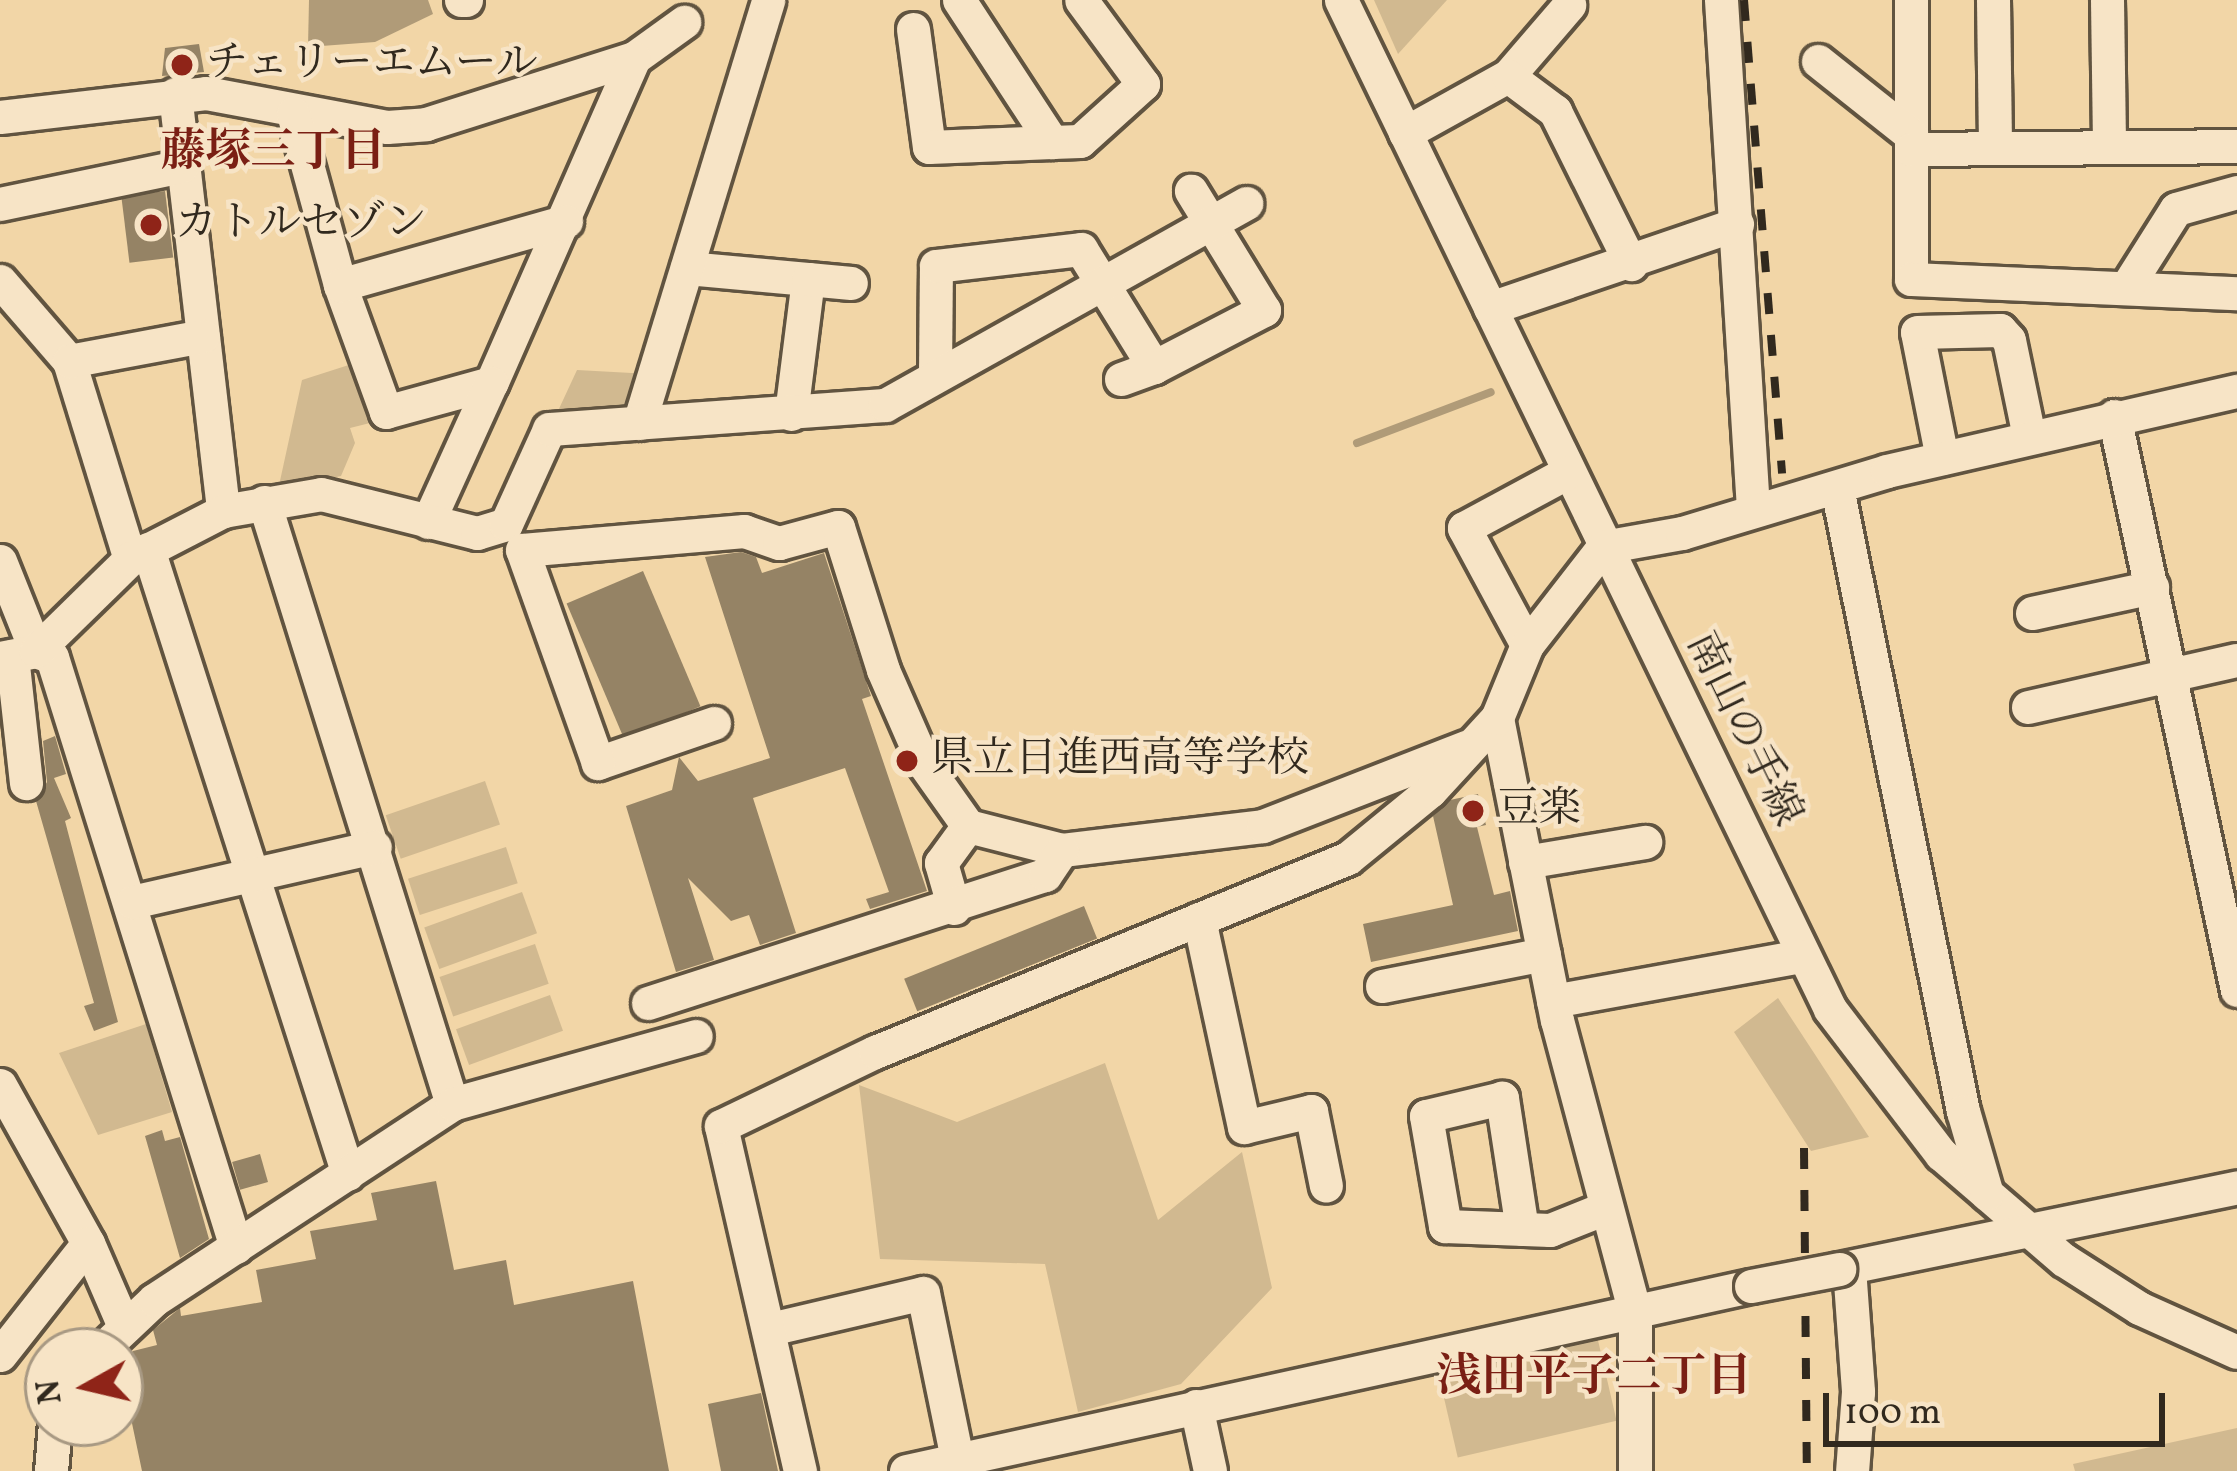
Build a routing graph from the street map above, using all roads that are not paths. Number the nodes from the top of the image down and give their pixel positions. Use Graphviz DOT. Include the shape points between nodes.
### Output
graph roads {
  1 [pos="766,0"];
  2 [pos="959,0"];
  3 [pos="1081,0"];
  4 [pos="1341,0"];
  5 [pos="1721,0"];
  6 [pos="1911,0"];
  7 [pos="1993,0"];
  8 [pos="2107,0"];
  9 [pos="1569,5"];
  10 [pos="684,22"];
  11 [pos="913,29"];
  12 [pos="634,58"];
  13 [pos="1818,61"];
  14 [pos="1508,76"];
  15 [pos="175,94"];
  16 [pos="293,113"];
  17 [pos="0,117"];
  18 [pos="1405,133"];
  19 [pos="1052,142"];
  20 [pos="1911,142"];
  21 [pos="2109,145"];
  22 [pos="2237,146"];
  23 [pos="1995,147"];
  24 [pos="182,166"];
  25 [pos="1190,191"];
  26 [pos="2237,193"];
  27 [pos="1246,203"];
  28 [pos="0,204"];
  29 [pos="566,221"];
  30 [pos="1210,223"];
  31 [pos="1737,224"];
  32 [pos="1630,264"];
  33 [pos="687,268"];
  34 [pos="808,279"];
  35 [pos="0,280"];
  36 [pos="1105,281"];
  37 [pos="851,283"];
  38 [pos="340,285"];
  39 [pos="2126,288"];
  40 [pos="2237,293"];
  41 [pos="1490,308"];
  42 [pos="203,336"];
  43 [pos="69,361"];
  44 [pos="1154,367"];
  45 [pos="934,375"];
  46 [pos="1121,379"];
  47 [pos="491,383"];
  48 [pos="2237,391"];
  49 [pos="791,414"];
  50 [pos="2114,416"];
  51 [pos="639,423"];
  52 [pos="2029,437"];
  53 [pos="1942,458"];
  54 [pos="1568,472"];
  55 [pos="1838,488"];
  56 [pos="264,502"];
  57 [pos="1753,508"];
  58 [pos="224,511"];
  59 [pos="428,522"];
  60 [pos="1604,548"];
  61 [pos="139,554"];
  62 [pos="0,561"];
  63 [pos="2152,587"];
  64 [pos="2032,613"];
  65 [pos="1527,644"];
  66 [pos="16,655"];
  67 [pos="2237,660"];
  68 [pos="2172,675"];
  69 [pos="2028,707"];
  70 [pos="1497,718"];
  71 [pos="714,723"];
  72 [pos="1473,744"];
  73 [pos="26,783"];
  74 [pos="968,826"];
  75 [pos="1645,842"];
  76 [pos="375,848"];
  77 [pos="1062,850"];
  78 [pos="1525,862"];
  79 [pos="248,871"];
  80 [pos="132,902"];
  81 [pos="954,908"];
  82 [pos="1199,919"];
  83 [pos="1544,954"];
  84 [pos="1801,956"];
  85 [pos="1382,986"];
  86 [pos="2237,990"];
  87 [pos="1553,1001"];
  88 [pos="648,1003"];
  89 [pos="696,1036"];
  90 [pos="0,1085"];
  91 [pos="452,1104"];
  92 [pos="348,1174"];
  93 [pos="1326,1186"];
  94 [pos="2237,1187"];
  95 [pos="1987,1194"];
  96 [pos="1605,1208"];
  97 [pos="2027,1228"];
  98 [pos="1522,1229"];
  99 [pos="88,1243"];
  100 [pos="236,1247"];
  101 [pos="1844,1268"];
  102 [pos="1636,1314"];
  103 [pos="124,1326"];
  104 [pos="770,1329"];
  105 [pos="2237,1352"];
  106 [pos="0,1356"];
  107 [pos="1196,1406"];
  108 [pos="957,1459"];
  109 [pos="800,1471"];
  110 [pos="906,1471"];
  111 [pos="1210,1471"];
  112 [pos="1635,1471"];
  113 [pos="1852,1471"];
  1 -- 33 [label="street"];
  2 -- 19 [label="street"];
  3 -- 19 [label="street" via="1144,84 1080,141"];
  4 -- 18 [label="street, 南山の手線"];
  5 -- 31 [label="street"];
  6 -- 20 [label="street"];
  7 -- 23 [label="street"];
  8 -- 21 [label="street"];
  9 -- 14 [label="street"];
  10 -- 12 [label="street"];
  11 -- 19 [label="street" via="928,147"];
  12 -- 16 [label="street" via="426,124 387,127"];
  12 -- 29 [label="street"];
  13 -- 20 [label="street"];
  14 -- 18 [label="street"];
  14 -- 32 [label="street" via="1555,111"];
  15 -- 16 [label="street" via="236,97"];
  15 -- 17 [label="street"];
  15 -- 24 [label="street"];
  16 -- 38 [label="street"];
  18 -- 41 [label="street, 南山の手線"];
  20 -- 23 [label="street"];
  20 -- 39 [label="street" via="1911,279"];
  21 -- 22 [label="street"];
  21 -- 23 [label="street"];
  24 -- 28 [label="street"];
  24 -- 42 [label="street"];
  25 -- 30 [label="street"];
  26 -- 39 [label="street" via="2176,209"];
  27 -- 30 [label="street"];
  29 -- 38 [label="street"];
  29 -- 47 [label="street"];
  30 -- 36 [label="street"];
  30 -- 44 [label="street" via="1264,310"];
  31 -- 32 [label="street"];
  31 -- 57 [label="street"];
  32 -- 41 [label="street"];
  33 -- 34 [label="street"];
  33 -- 51 [label="street"];
  34 -- 37 [label="street"];
  34 -- 49 [label="street"];
  35 -- 43 [label="street"];
  36 -- 44 [label="street"];
  36 -- 45 [label="street"];
  36 -- 45 [label="street" via="1081,249 936,266"];
  38 -- 47 [label="street" via="386,412"];
  39 -- 40 [label="street"];
  41 -- 54 [label="street, 南山の手線"];
  42 -- 43 [label="street"];
  42 -- 58 [label="street"];
  43 -- 61 [label="street"];
  44 -- 46 [label="street"];
  45 -- 49 [label="street" via="885,405"];
  47 -- 59 [label="street"];
  48 -- 50 [label="street"];
  49 -- 51 [label="street"];
  50 -- 52 [label="street"];
  50 -- 63 [label="street"];
  51 -- 59 [label="street" via="549,429 506,524 477,533"];
  52 -- 53 [label="street"];
  52 -- 53 [label="street" via="2009,340 2000,330 1917,332"];
  53 -- 55 [label="street"];
  54 -- 60 [label="street, 南山の手線"];
  54 -- 65 [label="street" via="1464,528"];
  55 -- 57 [label="street"];
  55 -- 95 [label="street" via="1963,1111"];
  56 -- 58 [label="street"];
  56 -- 59 [label="street" via="321,494"];
  56 -- 76 [label="street"];
  57 -- 60 [label="street"];
  58 -- 61 [label="street"];
  60 -- 65 [label="street"];
  60 -- 84 [label="street, 南山の手線"];
  61 -- 66 [label="street"];
  61 -- 79 [label="street"];
  62 -- 66 [label="street"];
  63 -- 64 [label="street"];
  63 -- 68 [label="street"];
  65 -- 70 [label="street"];
  66 -- 73 [label="street"];
  66 -- 80 [label="street" via="52,657"];
  67 -- 68 [label="street"];
  68 -- 69 [label="street"];
  68 -- 86 [label="street"];
  70 -- 72 [label="street"];
  70 -- 78 [label="street"];
  71 -- 74 [label="street" via="598,763 522,550 744,531 779,543 838,527 883,670 924,764"];
  72 -- 77 [label="street" via="1263,826"];
  72 -- 82 [label="street" via="1348,859"];
  74 -- 77 [label="street"];
  74 -- 81 [label="street" via="941,863"];
  75 -- 78 [label="street"];
  76 -- 79 [label="street"];
  76 -- 91 [label="street"];
  77 -- 81 [label="street" via="1045,875"];
  78 -- 83 [label="street"];
  79 -- 80 [label="street"];
  79 -- 92 [label="street"];
  80 -- 100 [label="street"];
  81 -- 88 [label="street"];
  82 -- 93 [label="street" via="1244,1127 1311,1112"];
  82 -- 104 [label="street" via="875,1052 721,1126"];
  83 -- 85 [label="street"];
  83 -- 87 [label="street"];
  84 -- 87 [label="street"];
  84 -- 95 [label="street, 南山の手線" via="1882,1084"];
  87 -- 96 [label="street"];
  89 -- 91 [label="street"];
  90 -- 99 [label="street"];
  91 -- 92 [label="street"];
  92 -- 100 [label="street"];
  94 -- 97 [label="street"];
  95 -- 97 [label="street, 南山の手線"];
  96 -- 98 [label="street" via="1550,1230"];
  96 -- 102 [label="street"];
  97 -- 101 [label="street"];
  97 -- 105 [label="street, 南山の手線" via="2139,1308"];
  99 -- 103 [label="street"];
  99 -- 106 [label="street"];
  100 -- 103 [label="street"];
  101 -- 102 [label="street, bridge"];
  101 -- 113 [label="street" via="1858,1392"];
  102 -- 107 [label="street"];
  102 -- 112 [label="street"];
  104 -- 108 [label="street" via="923,1293"];
  104 -- 109 [label="street"];
  107 -- 108 [label="street"];
  107 -- 111 [label="street"];
  108 -- 110 [label="street"];
}
